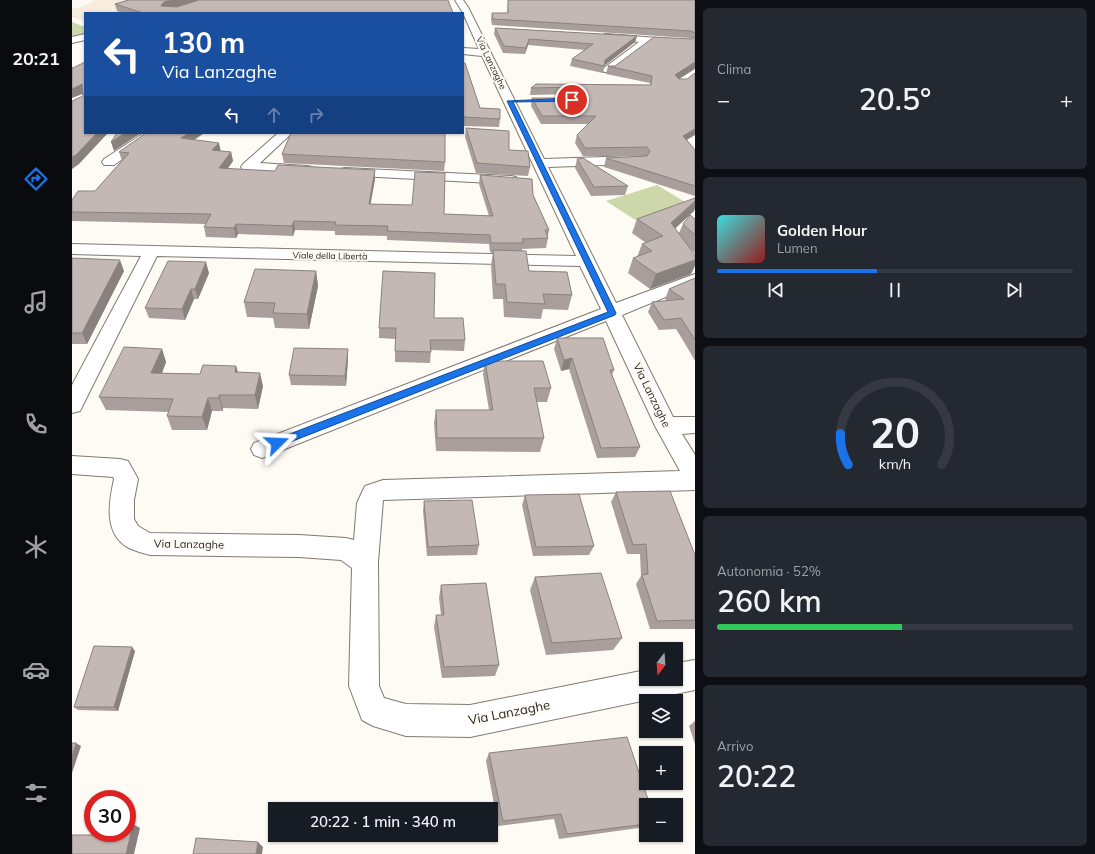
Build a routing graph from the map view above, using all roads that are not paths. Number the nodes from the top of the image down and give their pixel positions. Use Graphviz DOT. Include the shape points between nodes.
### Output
graph roads {
  1 [pos="463,2"];
  2 [pos="594,36"];
  3 [pos="84,37"];
  4 [pos="72,40"];
  5 [pos="649,40"];
  6 [pos="662,40"];
  7 [pos="464,51"];
  8 [pos="486,53"];
  9 [pos="608,70"];
  10 [pos="695,72"];
  11 [pos="680,83"];
  12 [pos="151,134"];
  13 [pos="285,134"];
  14 [pos="639,160"];
  15 [pos="109,162"];
  16 [pos="541,163"];
  17 [pos="319,171"];
  18 [pos="335,172"];
  19 [pos="522,182"];
  20 [pos="72,249"];
  21 [pos="151,252"];
  22 [pos="588,262"];
  23 [pos="695,279"];
  24 [pos="612,313"];
  25 [pos="72,405"];
  26 [pos="695,425"];
  27 [pos="666,426"];
  28 [pos="262,449"];
  29 [pos="72,465"];
  30 [pos="695,476"];
  31 [pos="695,480"];
  32 [pos="365,562"];
  33 [pos="695,674"];
  34 [pos="683,677"];
  35 [pos="641,686"];
  1 -- 8 [label="street, Via Lanzaghe" via="479,29"];
  2 -- 5 [label="street"];
  3 -- 4 [label="street"];
  5 -- 6 [label="street"];
  5 -- 9 [label="street"];
  7 -- 8 [label="street"];
  8 -- 16 [label="street, Via Lanzaghe" via="518,100 519,134"];
  10 -- 11 [label="street"];
  12 -- 15 [label="street"];
  13 -- 17 [label="street" via="248,168"];
  14 -- 16 [label="street"];
  16 -- 22 [label="street, Via Lanzaghe" via="544,184"];
  18 -- 19 [label="street"];
  20 -- 21 [label="street, Viale della Libertà"];
  21 -- 22 [label="street, Viale della Libertà"];
  21 -- 25 [label="street"];
  22 -- 24 [label="street, Via Lanzaghe"];
  23 -- 24 [label="street"];
  24 -- 27 [label="street, Via Lanzaghe"];
  24 -- 28 [label="street"];
  26 -- 27 [label="street"];
  27 -- 30 [label="street, Via Lanzaghe"];
  29 -- 32 [label="street, Via Lanzaghe" via="120,468 126,478 119,510 121,519 131,536 141,542 346,549"];
  31 -- 32 [label="street, Via Lanzaghe" via="383,490 374,493 369,503"];
  32 -- 35 [label="street, Via Lanzaghe" via="364,686 373,709 384,715 406,720 470,721"];
  33 -- 34 [label="street, Via Lanzaghe"];
}
